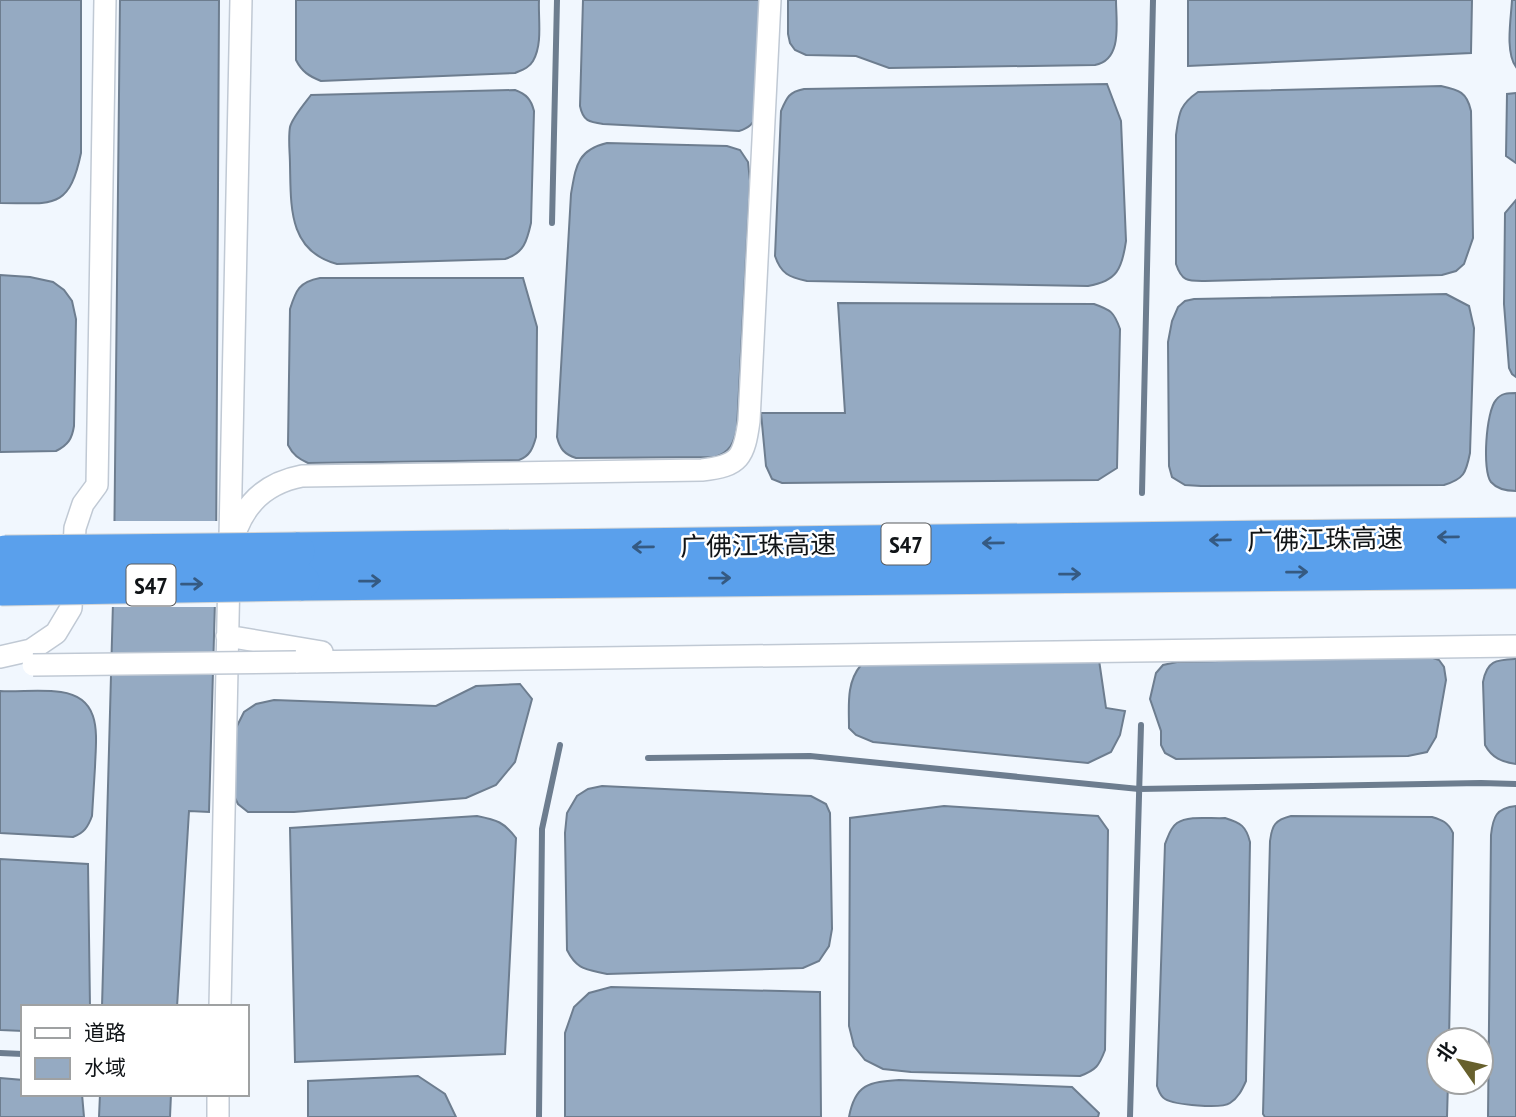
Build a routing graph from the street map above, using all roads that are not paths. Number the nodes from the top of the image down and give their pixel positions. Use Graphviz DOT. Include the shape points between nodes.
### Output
graph roads {
  1 [pos="105,0"];
  2 [pos="241,0"];
  3 [pos="770,0"];
  4 [pos="1516,536"];
  5 [pos="230,552"];
  6 [pos="299,567"];
  7 [pos="2,570"];
  8 [pos="1516,570"];
  9 [pos="228,636"];
  10 [pos="1516,646"];
  11 [pos="0,657"];
  12 [pos="372,661"];
  13 [pos="0,666"];
  14 [pos="220,1005"];
  15 [pos="218,1096"];
  16 [pos="218,1117"];
  1 -- 11 [label="street" via="97,485 83,504 75,528 71,608 56,633 31,650"];
  2 -- 5 [label="street"];
  3 -- 5 [label="street" via="749,421 738,458 721,468 702,470 302,476 257,496 239,522"];
  4 -- 6 [label="highway, 广佛江珠高速 / S47, one-way"];
  5 -- 9 [label="street"];
  6 -- 7 [label="highway, 广佛江珠高速 / S47, bridge"];
  6 -- 8 [label="highway, 广佛江珠高速 / S47, one-way"];
  9 -- 12 [label="street"];
  9 -- 14 [label="street"];
  10 -- 12 [label="street"];
  12 -- 13 [label="street, bridge"];
  15 -- 16 [label="street"];
}
